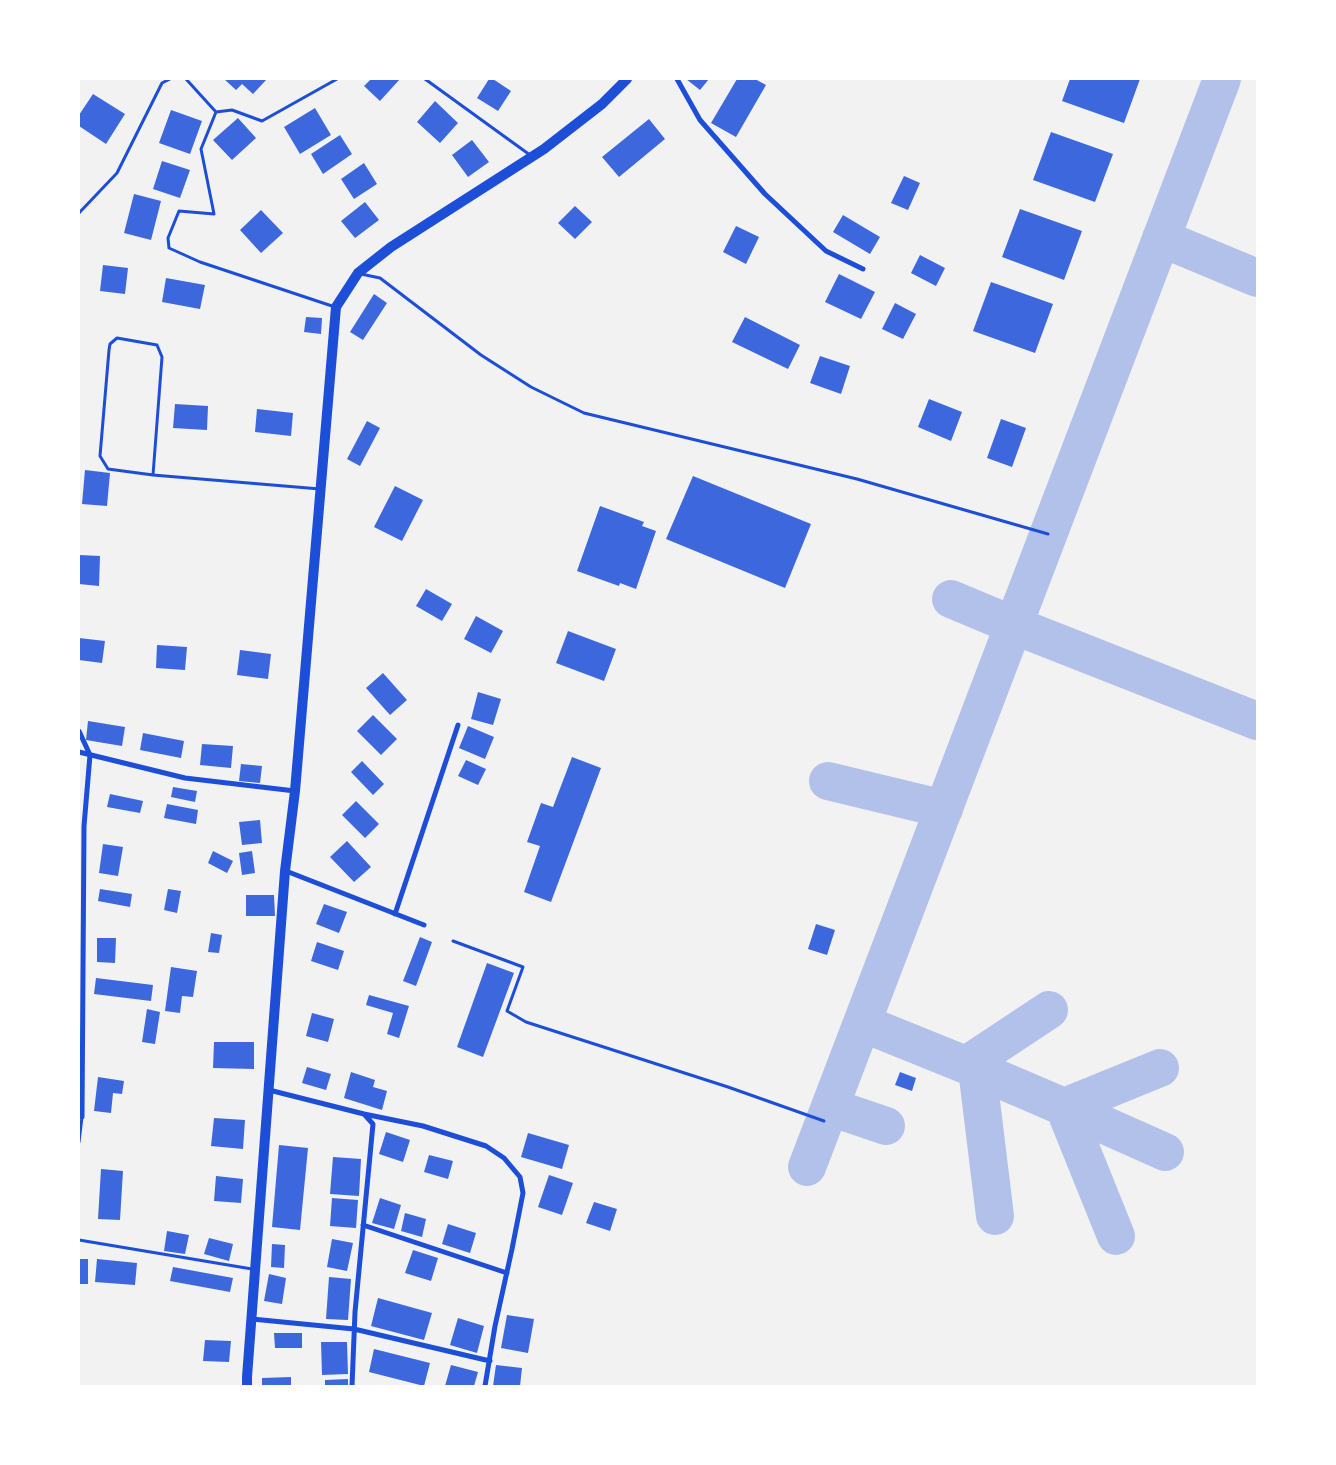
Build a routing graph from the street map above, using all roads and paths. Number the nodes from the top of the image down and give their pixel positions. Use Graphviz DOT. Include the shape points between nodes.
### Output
graph roads {
  1 [pos="170,79"];
  2 [pos="186,79"];
  3 [pos="337,79"];
  4 [pos="425,79"];
  5 [pos="627,79"];
  6 [pos="677,79"];
  7 [pos="216,112"];
  8 [pos="532,157"];
  9 [pos="79,213"];
  10 [pos="863,270"];
  11 [pos="358,273"];
  12 [pos="336,307"];
  13 [pos="153,474"];
  14 [pos="320,489"];
  15 [pos="1048,534"];
  16 [pos="458,725"];
  17 [pos="79,731"];
  18 [pos="79,752"];
  19 [pos="90,755"];
  20 [pos="294,791"];
  21 [pos="285,871"];
  22 [pos="395,914"];
  23 [pos="424,925"];
  24 [pos="453,941"];
  25 [pos="269,1090"];
  26 [pos="364,1114"];
  27 [pos="82,1117"];
  28 [pos="824,1121"];
  29 [pos="79,1142"];
  30 [pos="363,1225"];
  31 [pos="79,1240"];
  32 [pos="255,1270"];
  33 [pos="507,1273"];
  34 [pos="251,1319"];
  35 [pos="354,1329"];
  36 [pos="490,1361"];
  37 [pos="247,1386"];
  38 [pos="352,1386"];
  39 [pos="485,1386"];
  1 -- 9 [label="lane" via="162,83 117,173"];
  2 -- 7 [label="lane"];
  3 -- 7 [label="lane" via="262,121 232,110"];
  4 -- 8 [label="lane"];
  5 -- 8 [label="main road" via="602,104"];
  6 -- 10 [label="street" via="700,120 765,194 826,251"];
  7 -- 12 [label="lane" via="201,149 214,214 179,211 168,238 169,248 200,262"];
  8 -- 11 [label="main road" via="391,247"];
  11 -- 12 [label="main road"];
  11 -- 15 [label="lane" via="380,278 481,355 584,413 857,479"];
  12 -- 14 [label="main road"];
  13 -- 13 [label="lane" via="108,469 100,456 109,350 117,338 157,345 162,357"];
  13 -- 14 [label="lane"];
  14 -- 20 [label="main road"];
  16 -- 22 [label="street"];
  17 -- 19 [label="street"];
  18 -- 19 [label="street"];
  19 -- 20 [label="street" via="185,778"];
  19 -- 27 [label="street" via="84,826"];
  20 -- 21 [label="main road"];
  21 -- 22 [label="street"];
  21 -- 25 [label="main road"];
  22 -- 23 [label="street"];
  24 -- 28 [label="lane" via="523,967 507,1012 526,1022"];
  25 -- 26 [label="street"];
  25 -- 32 [label="main road"];
  26 -- 30 [label="street" via="373,1124"];
  26 -- 33 [label="street" via="423,1126 486,1146 504,1158 520,1176 523,1193"];
  27 -- 29 [label="lane"];
  30 -- 33 [label="street"];
  30 -- 35 [label="street"];
  31 -- 32 [label="lane"];
  32 -- 34 [label="main road"];
  33 -- 36 [label="street"];
  34 -- 35 [label="street"];
  34 -- 37 [label="main road"];
  35 -- 36 [label="street"];
  35 -- 38 [label="street"];
  36 -- 39 [label="street"];
}
